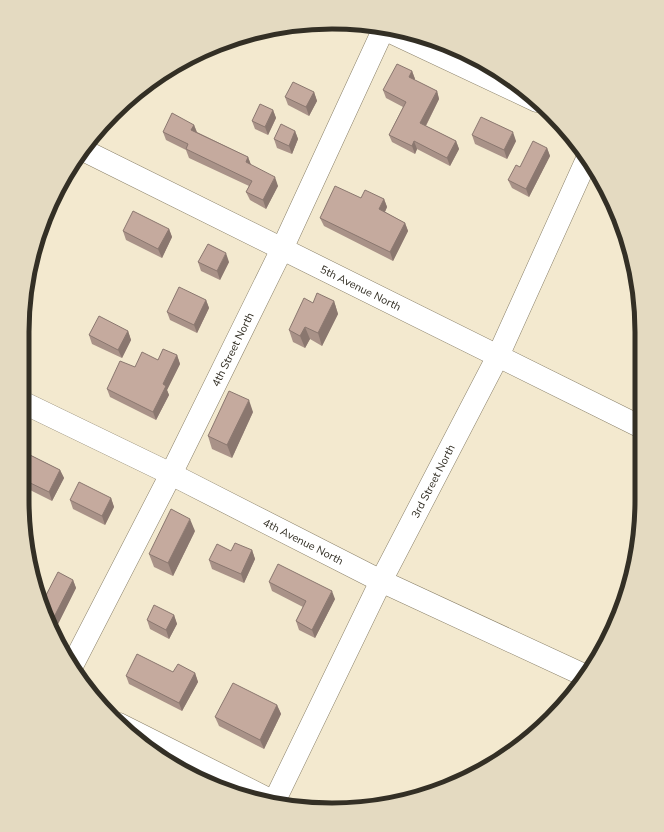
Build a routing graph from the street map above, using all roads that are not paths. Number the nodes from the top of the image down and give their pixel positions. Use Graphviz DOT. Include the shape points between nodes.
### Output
graph roads {
  1 [pos="381,33"];
  2 [pos="403,38"];
  3 [pos="513,89"];
  4 [pos="88,153"];
  5 [pos="585,166"];
  6 [pos="282,248"];
  7 [pos="498,356"];
  8 [pos="29,405"];
  9 [pos="635,424"];
  10 [pos="171,474"];
  11 [pos="381,581"];
  12 [pos="75,660"];
  13 [pos="580,673"];
  14 [pos="142,736"];
  15 [pos="258,794"];
  16 [pos="276,798"];
  1 -- 6 [label="street, 4th Street North"];
  2 -- 3 [label="street"];
  4 -- 6 [label="street, 5th Avenue North"];
  5 -- 7 [label="street, 3rd Street North"];
  6 -- 7 [label="street, 5th Avenue North"];
  6 -- 10 [label="street, 4th Street North"];
  7 -- 9 [label="street, 5th Avenue North"];
  7 -- 11 [label="street, 3rd Street North"];
  8 -- 10 [label="street, 4th Avenue North"];
  10 -- 11 [label="street, 4th Avenue North"];
  10 -- 12 [label="street, 4th Street North"];
  11 -- 13 [label="street, 4th Avenue North"];
  11 -- 16 [label="street, 3rd Street North"];
  14 -- 15 [label="street"];
}
